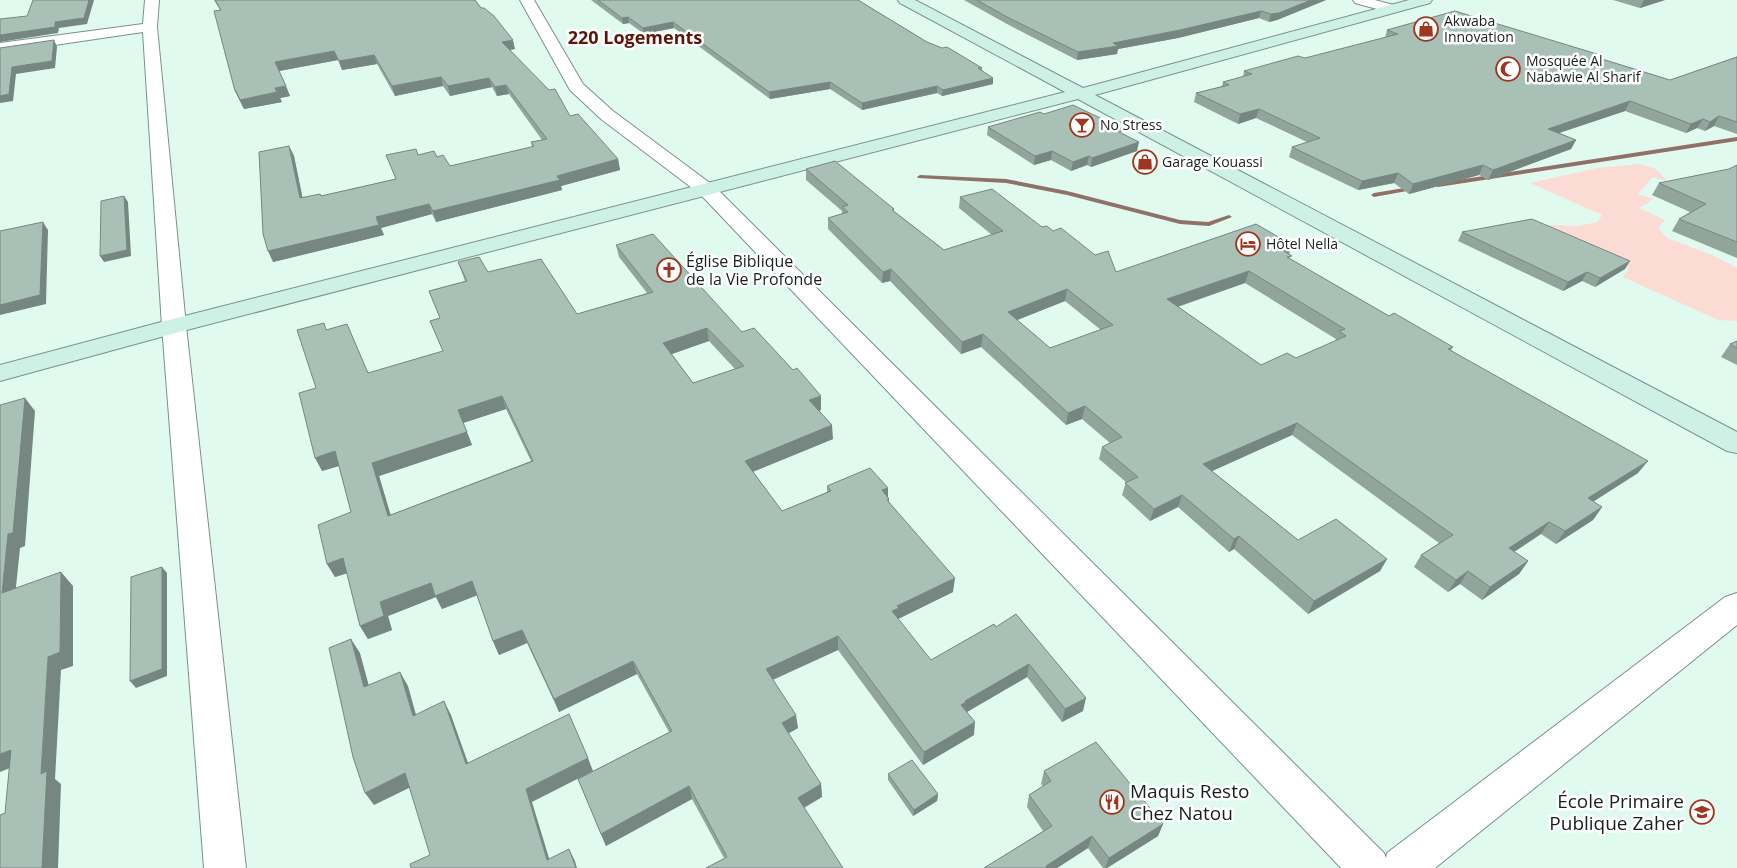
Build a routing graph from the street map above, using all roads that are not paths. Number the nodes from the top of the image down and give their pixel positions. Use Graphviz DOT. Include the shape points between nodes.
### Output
graph roads {
  1 [pos="152,0"];
  2 [pos="527,0"];
  3 [pos="905,0"];
  4 [pos="1360,0"];
  5 [pos="1425,0"];
  6 [pos="1392,8"];
  7 [pos="150,27"];
  8 [pos="0,48"];
  9 [pos="1079,94"];
  10 [pos="707,190"];
  11 [pos="174,326"];
  12 [pos="0,373"];
  13 [pos="1737,444"];
  14 [pos="1737,606"];
  15 [pos="225,868"];
  16 [pos="1369,868"];
  17 [pos="1402,868"];
  1 -- 7 [label="street"];
  2 -- 10 [label="street" via="576,87"];
  3 -- 9 [label="street"];
  4 -- 6 [label="street"];
  5 -- 6 [label="street"];
  6 -- 9 [label="street"];
  7 -- 8 [label="street"];
  7 -- 11 [label="street"];
  9 -- 10 [label="street"];
  9 -- 13 [label="street"];
  10 -- 11 [label="street"];
  10 -- 16 [label="street"];
  11 -- 12 [label="street"];
  11 -- 15 [label="street"];
  14 -- 17 [label="street"];
}
